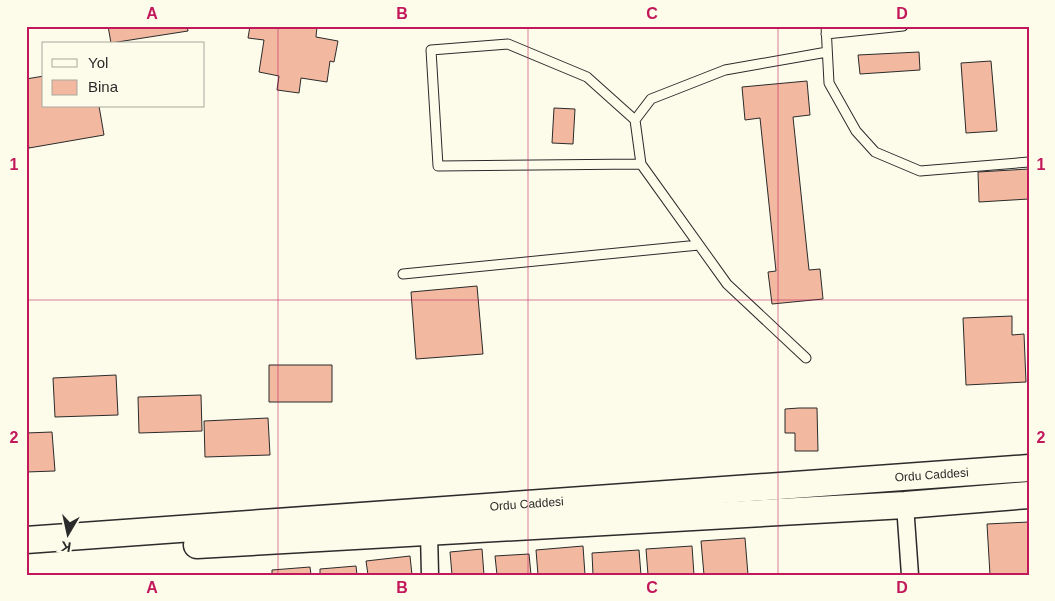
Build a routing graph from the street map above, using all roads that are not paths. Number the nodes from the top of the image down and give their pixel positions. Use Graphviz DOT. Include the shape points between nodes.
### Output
graph roads {
  1 [pos="903,26"];
  2 [pos="826,30"];
  3 [pos="827,52"];
  4 [pos="635,120"];
  5 [pos="1029,162"];
  6 [pos="641,164"];
  7 [pos="699,245"];
  8 [pos="403,274"];
  9 [pos="806,358"];
  10 [pos="1029,468"];
  11 [pos="1029,495"];
  12 [pos="905,505"];
  13 [pos="429,533"];
  14 [pos="26,540"];
  15 [pos="26,554"];
  16 [pos="430,575"];
  17 [pos="910,575"];
  1 -- 2 [label="lane"];
  2 -- 3 [label="lane"];
  3 -- 4 [label="lane" via="725,70 651,99"];
  3 -- 5 [label="lane" via="829,83 856,131 876,152 920,171"];
  4 -- 6 [label="lane"];
  4 -- 6 [label="lane" via="587,77 508,44 431,50 438,166"];
  6 -- 7 [label="lane"];
  7 -- 8 [label="lane"];
  7 -- 9 [label="lane" via="728,284"];
  10 -- 14 [label="main road, Ordu Caddesi"];
  11 -- 12 [label="main road, Ordu Caddesi"];
  12 -- 13 [label="main road, Ordu Caddesi"];
  12 -- 17 [label="street"];
  13 -- 15 [label="main road, Ordu Caddesi"];
  13 -- 16 [label="street"];
}
